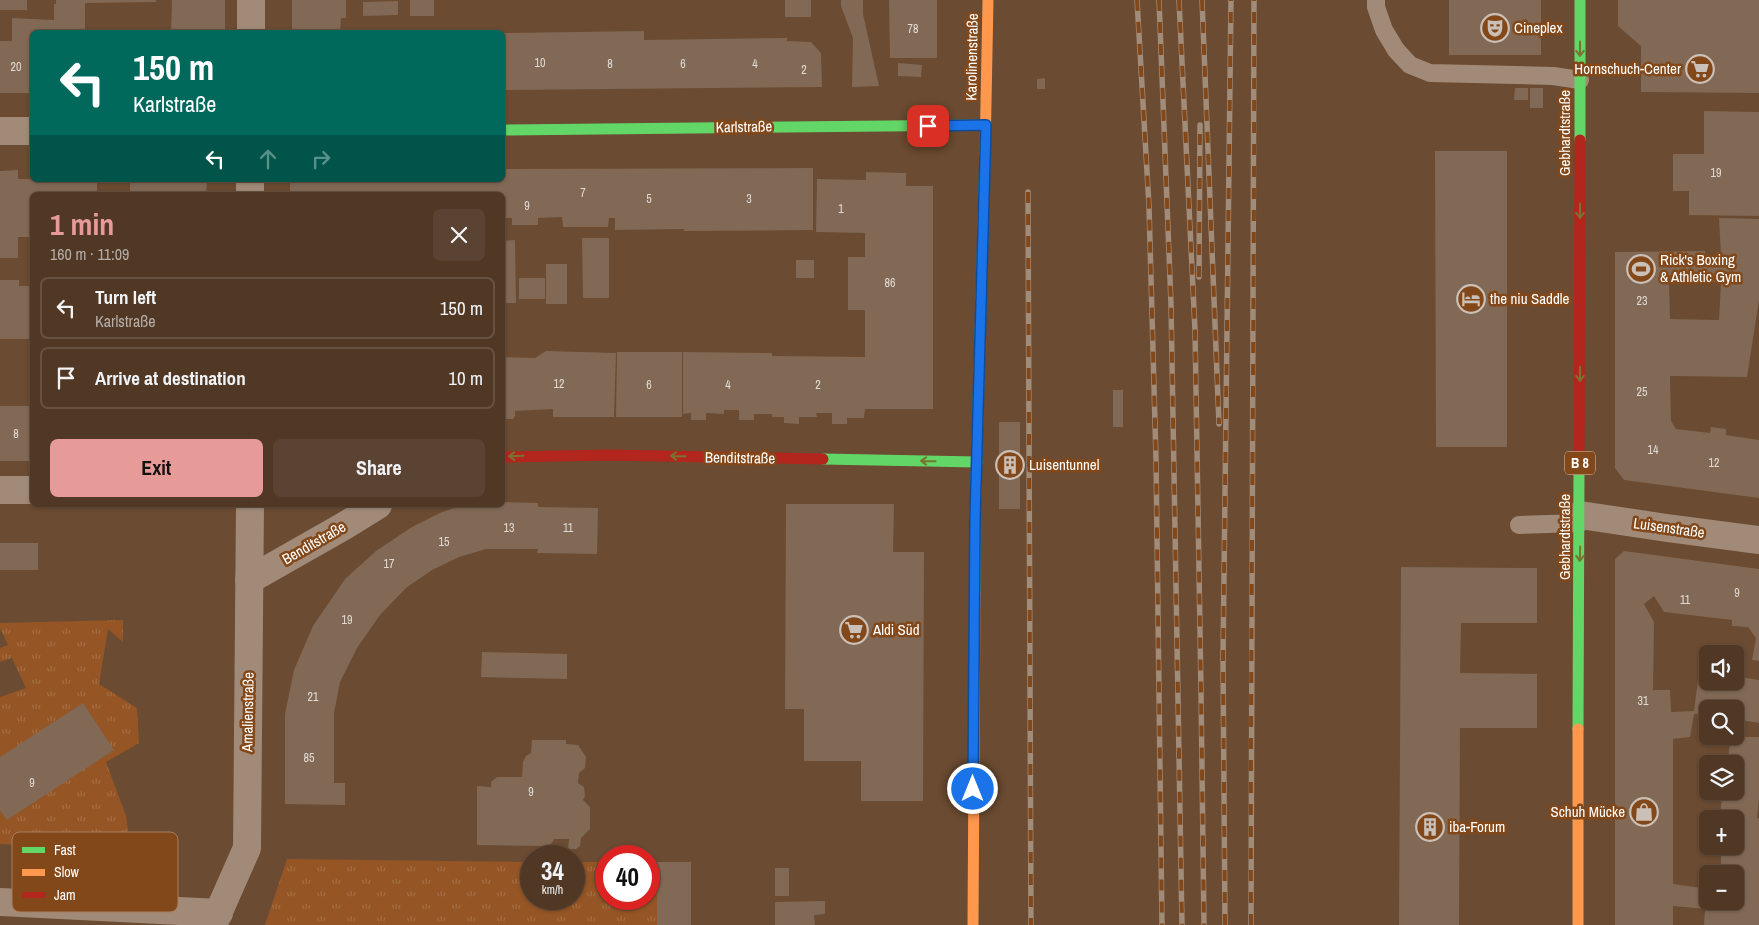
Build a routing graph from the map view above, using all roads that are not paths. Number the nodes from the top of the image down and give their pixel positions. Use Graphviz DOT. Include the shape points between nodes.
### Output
graph roads {
  1 [pos="251,0"];
  2 [pos="988,0"];
  3 [pos="1376,0"];
  4 [pos="1580,0"];
  5 [pos="251,30"];
  6 [pos="1580,80"];
  7 [pos="986,125"];
  8 [pos="505,130"];
  9 [pos="0,131"];
  10 [pos="30,131"];
  11 [pos="505,457"];
  12 [pos="977,462"];
  13 [pos="0,490"];
  14 [pos="30,490"];
  15 [pos="250,507"];
  16 [pos="375,507"];
  17 [pos="1580,519"];
  18 [pos="1519,525"];
  19 [pos="1759,540"];
  20 [pos="250,580"];
  21 [pos="127,912"];
  22 [pos="216,919"];
  23 [pos="973,925"];
  24 [pos="1578,925"];
  1 -- 5 [label="street"];
  2 -- 7 [label="street, Karolinenstraße"];
  3 -- 6 [label="lane" via="1384,30 1396,50 1410,65 1430,73 1553,76"];
  4 -- 6 [label="street, Gebhardtstraße / B 8, one-way"];
  6 -- 17 [label="street, Gebhardtstraße / B 8, one-way"];
  7 -- 8 [label="street, Karlstraße"];
  7 -- 12 [label="street, Karolinenstraße"];
  9 -- 10 [label="street"];
  12 -- 11 [label="street, Benditstraße, one-way" via="609,455"];
  12 -- 23 [label="street, Karolinenstraße"];
  13 -- 14 [label="street"];
  15 -- 20 [label="street, Amalienstraße"];
  16 -- 20 [label="street, Benditstraße"];
  17 -- 18 [label="lane"];
  17 -- 19 [label="street, Luisenstraße"];
  17 -- 24 [label="street, Gebhardtstraße / B 8, one-way"];
  20 -- 22 [label="street, Amalienstraße" via="247,848"];
  21 -- 22 [label="street"];
}
